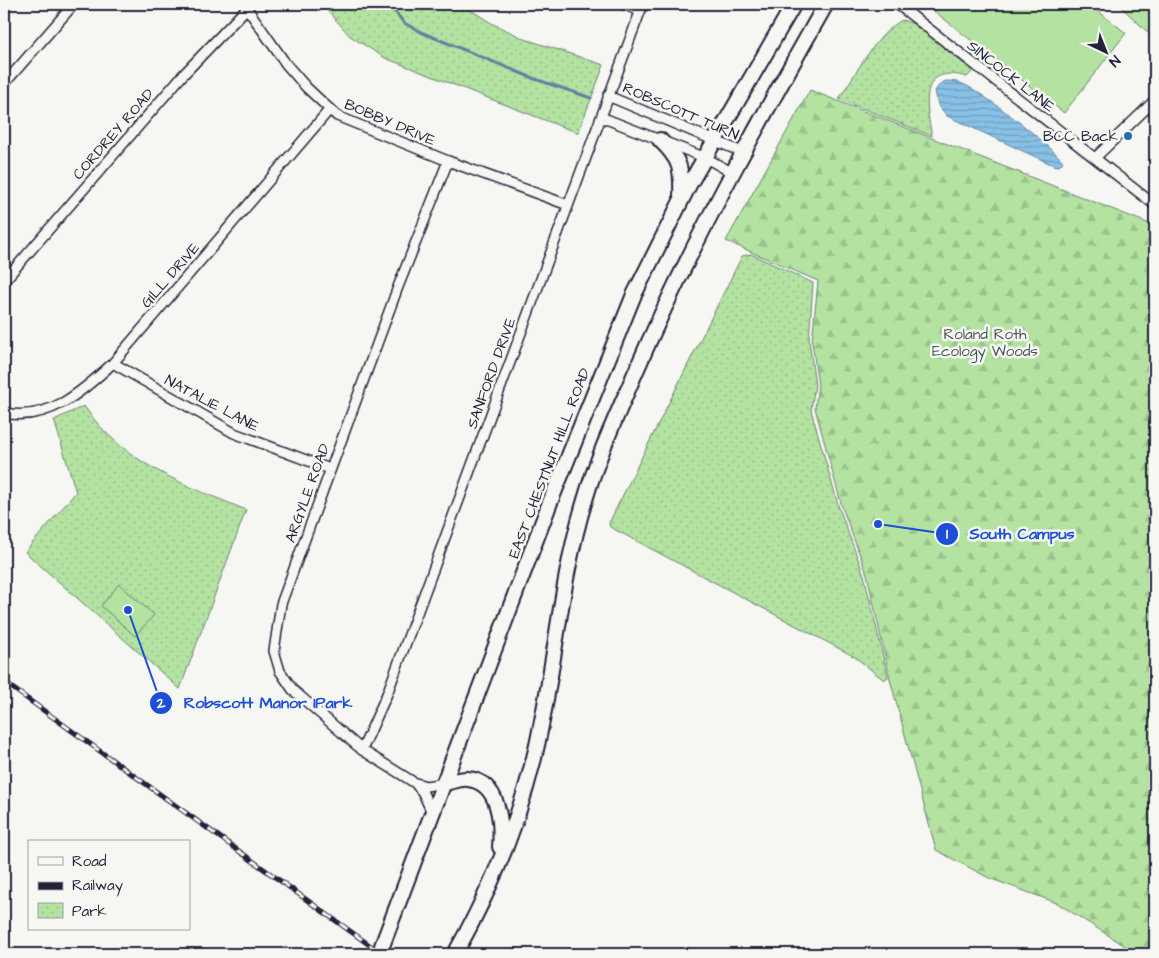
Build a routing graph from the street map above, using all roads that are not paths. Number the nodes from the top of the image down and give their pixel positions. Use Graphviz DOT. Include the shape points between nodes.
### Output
graph roads {
  1 [pos="74,4"];
  2 [pos="623,4"];
  3 [pos="794,4"];
  4 [pos="826,4"];
  5 [pos="897,4"];
  6 [pos="245,6"];
  7 [pos="641,7"];
  8 [pos="4,84"];
  9 [pos="608,96"];
  10 [pos="1155,100"];
  11 [pos="330,109"];
  12 [pos="600,118"];
  13 [pos="660,140"];
  14 [pos="716,141"];
  15 [pos="742,152"];
  16 [pos="706,158"];
  17 [pos="1095,158"];
  18 [pos="448,161"];
  19 [pos="732,172"];
  20 [pos="680,202"];
  21 [pos="568,205"];
  22 [pos="1155,206"];
  23 [pos="4,281"];
  24 [pos="113,363"];
  25 [pos="4,414"];
  26 [pos="330,470"];
  27 [pos="362,750"];
  28 [pos="415,783"];
  29 [pos="444,783"];
  30 [pos="433,815"];
  31 [pos="498,868"];
  32 [pos="379,954"];
  33 [pos="455,954"];
  1 -- 8 [label="street"];
  2 -- 7 [label="street"];
  3 -- 14 [label="main road, EAST CHESTNUT HILL ROAD"];
  4 -- 15 [label="main road"];
  5 -- 17 [label="street, SINCOCK LANE"];
  6 -- 11 [label="street, BOBBY DRIVE" via="286,64"];
  6 -- 23 [label="street, CORDREY ROAD"];
  7 -- 9 [label="street, SANFORD DRIVE"];
  9 -- 12 [label="street, SANFORD DRIVE"];
  9 -- 14 [label="street, ROBSCOTT TURN"];
  10 -- 17 [label="street"];
  11 -- 18 [label="street, BOBBY DRIVE" via="337,116"];
  11 -- 24 [label="street, GILL DRIVE"];
  12 -- 13 [label="street"];
  12 -- 21 [label="street, SANFORD DRIVE"];
  13 -- 16 [label="street"];
  13 -- 20 [label="main road" via="677,157 681,167"];
  14 -- 15 [label="street, ROBSCOTT TURN"];
  14 -- 16 [label="main road, EAST CHESTNUT HILL ROAD"];
  15 -- 19 [label="main road"];
  16 -- 19 [label="street"];
  16 -- 20 [label="main road, EAST CHESTNUT HILL ROAD"];
  17 -- 22 [label="street, SINCOCK LANE"];
  18 -- 21 [label="street, BOBBY DRIVE"];
  18 -- 26 [label="street, ARGYLE ROAD"];
  19 -- 31 [label="main road" via="661,313 596,466 575,537 534,758"];
  20 -- 29 [label="main road, EAST CHESTNUT HILL ROAD" via="633,297 591,397"];
  21 -- 27 [label="street, SANFORD DRIVE" via="387,694"];
  24 -- 25 [label="street, GILL DRIVE" via="80,393 61,404 41,411"];
  24 -- 26 [label="street, NATALIE LANE" via="234,433"];
  26 -- 27 [label="street, ARGYLE ROAD" via="281,604 274,651 280,671 293,690"];
  27 -- 28 [label="street, ARGYLE ROAD"];
  28 -- 29 [label="street" via="426,786"];
  28 -- 30 [label="street, ARGYLE ROAD" via="424,793"];
  29 -- 30 [label="main road, EAST CHESTNUT HILL ROAD"];
  29 -- 31 [label="main road" via="468,779 490,793 499,808 502,827"];
  30 -- 32 [label="main road, EAST CHESTNUT HILL ROAD"];
  31 -- 33 [label="main road"];
}
